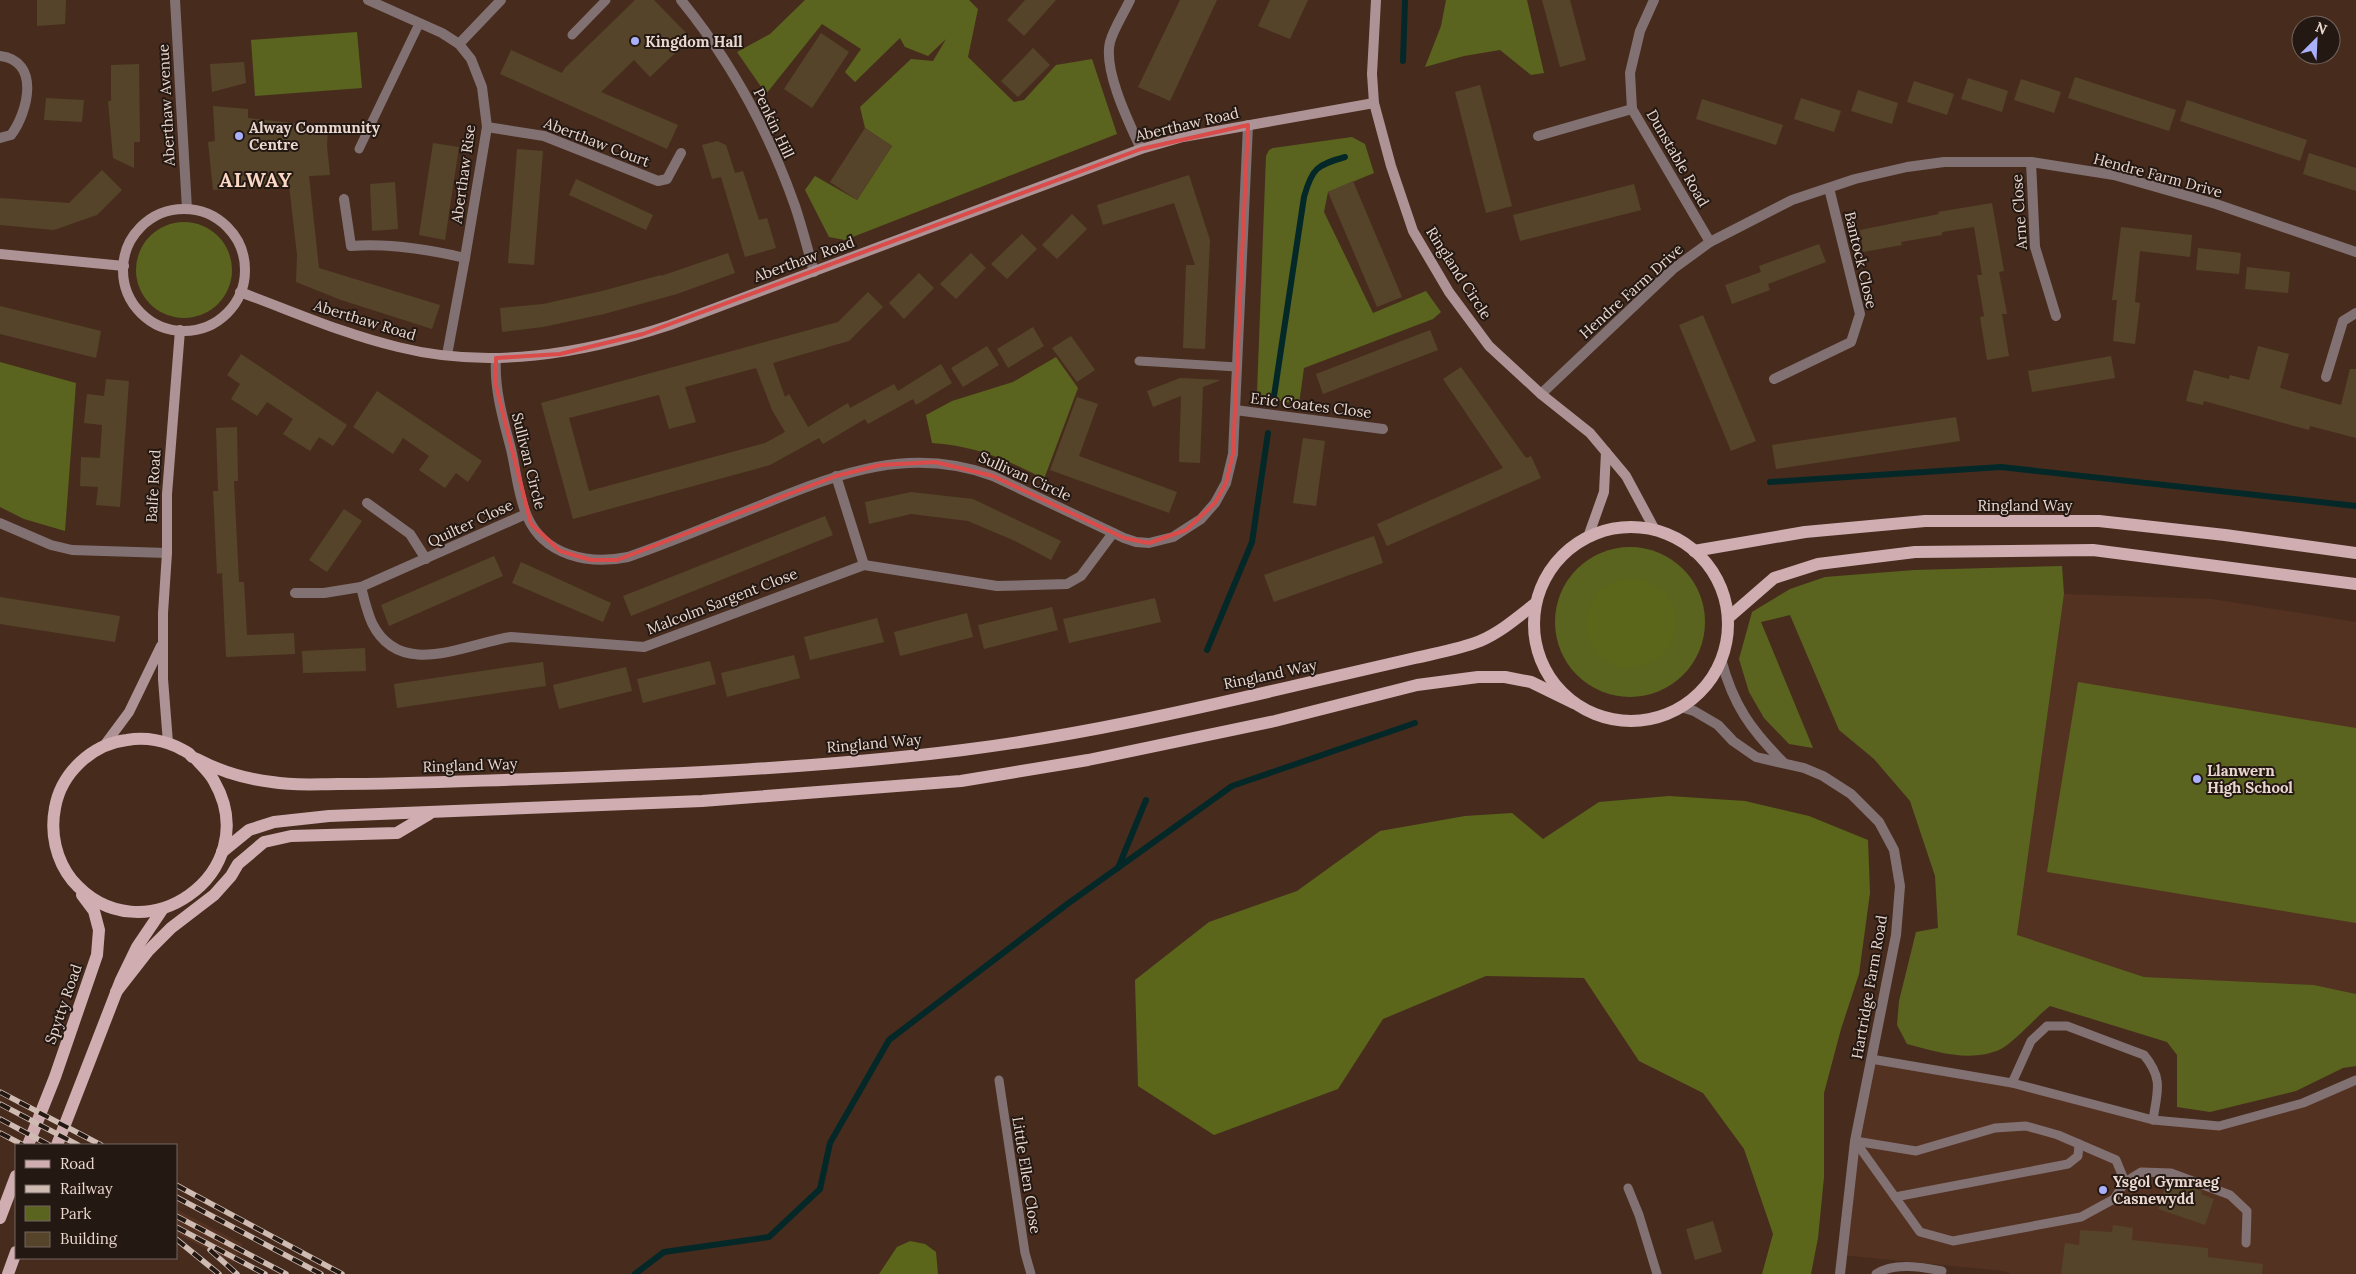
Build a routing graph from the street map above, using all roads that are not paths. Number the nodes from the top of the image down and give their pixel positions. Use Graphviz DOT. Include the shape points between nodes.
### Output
graph roads {
  1 [pos="176,0"];
  2 [pos="368,0"];
  3 [pos="501,0"];
  4 [pos="606,0"];
  5 [pos="681,0"];
  6 [pos="1130,0"];
  7 [pos="1376,0"];
  8 [pos="1654,0"];
  9 [pos="420,24"];
  10 [pos="572,34"];
  11 [pos="459,44"];
  12 [pos="0,56"];
  13 [pos="1374,103"];
  14 [pos="1632,109"];
  15 [pos="1248,125"];
  16 [pos="486,127"];
  17 [pos="1538,136"];
  18 [pos="0,138"];
  19 [pos="359,149"];
  20 [pos="1141,149"];
  21 [pos="681,154"];
  22 [pos="2031,162"];
  23 [pos="1829,188"];
  24 [pos="344,198"];
  25 [pos="187,209"];
  26 [pos="1710,242"];
  27 [pos="2356,252"];
  28 [pos="0,254"];
  29 [pos="466,258"];
  30 [pos="124,266"];
  31 [pos="814,272"];
  32 [pos="240,292"];
  33 [pos="2356,313"];
  34 [pos="2056,316"];
  35 [pos="180,330"];
  36 [pos="447,355"];
  37 [pos="496,358"];
  38 [pos="1139,361"];
  39 [pos="1237,367"];
  40 [pos="2326,377"];
  41 [pos="1774,379"];
  42 [pos="1540,394"];
  43 [pos="1235,410"];
  44 [pos="1383,429"];
  45 [pos="1606,452"];
  46 [pos="836,476"];
  47 [pos="368,503"];
  48 [pos="526,514"];
  49 [pos="0,523"];
  50 [pos="1655,530"];
  51 [pos="1112,533"];
  52 [pos="1588,537"];
  53 [pos="1694,551"];
  54 [pos="167,553"];
  55 [pos="2356,553"];
  56 [pos="426,559"];
  57 [pos="864,565"];
  58 [pos="2356,584"];
  59 [pos="360,587"];
  60 [pos="295,593"];
  61 [pos="1536,604"];
  62 [pos="1728,618"];
  63 [pos="162,643"];
  64 [pos="1722,659"];
  65 [pos="1574,703"];
  66 [pos="1681,707"];
  67 [pos="168,744"];
  68 [pos="103,746"];
  69 [pos="196,759"];
  70 [pos="1784,764"];
  71 [pos="432,812"];
  72 [pos="222,852"];
  73 [pos="69,876"];
  74 [pos="162,910"];
  75 [pos="116,992"];
  76 [pos="1871,1059"];
  77 [pos="999,1080"];
  78 [pos="2356,1080"];
  79 [pos="2012,1082"];
  80 [pos="2153,1120"];
  81 [pos="1855,1141"];
  82 [pos="28,1144"];
  83 [pos="57,1144"];
  84 [pos="2078,1144"];
  85 [pos="15,1179"];
  86 [pos="2125,1182"];
  87 [pos="1628,1188"];
  88 [pos="1895,1197"];
  89 [pos="0,1218"];
  90 [pos="2246,1243"];
  91 [pos="15,1255"];
  92 [pos="1942,1271"];
  93 [pos="8,1274"];
  94 [pos="1031,1274"];
  95 [pos="1657,1274"];
  96 [pos="1840,1274"];
  97 [pos="1876,1274"];
  1 -- 25 [label="street, Aberthaw Avenue"];
  2 -- 9 [label="street, Aberthaw Rise"];
  3 -- 11 [label="street"];
  4 -- 10 [label="lane"];
  5 -- 31 [label="street, Penkin Hill" via="719,51 762,128 795,205"];
  6 -- 20 [label="street" via="1110,42 1109,56 1119,98"];
  7 -- 13 [label="street, Ringland Circle" via="1372,74"];
  8 -- 14 [label="street, Dunstable Road" via="1640,31 1630,73"];
  9 -- 11 [label="street, Aberthaw Rise"];
  9 -- 19 [label="lane"];
  11 -- 16 [label="street, Aberthaw Rise" via="478,73 486,103"];
  12 -- 18 [label="street" via="18,64 28,82 19,125 11,135"];
  13 -- 15 [label="street, Aberthaw Road"];
  13 -- 42 [label="street, Ringland Circle" via="1413,231 1449,292 1489,346"];
  14 -- 17 [label="street"];
  14 -- 26 [label="street, Dunstable Road"];
  15 -- 20 [label="street, Aberthaw Road" via="1183,137"];
  15 -- 39 [label="street, Sullivan Circle"];
  16 -- 21 [label="street, Aberthaw Court" via="544,136 658,181 667,179"];
  16 -- 29 [label="street, Aberthaw Rise"];
  20 -- 31 [label="street, Aberthaw Road"];
  22 -- 23 [label="street, Hendre Farm Drive" via="1944,162 1879,172"];
  22 -- 27 [label="street, Hendre Farm Drive" via="2114,175 2216,204"];
  22 -- 34 [label="street, Arne Close" via="2035,248"];
  23 -- 26 [label="street, Hendre Farm Drive" via="1792,200"];
  23 -- 41 [label="street, Bantock Close" via="1860,314 1851,342"];
  24 -- 29 [label="street" via="351,246 410,247"];
  25 -- 30 [label="street" via="154,217 140,228 130,241"];
  25 -- 32 [label="street" via="212,216 233,234 245,267"];
  26 -- 42 [label="street, Hendre Farm Drive" via="1673,269"];
  28 -- 30 [label="street"];
  29 -- 36 [label="street, Aberthaw Rise"];
  30 -- 35 [label="street" via="127,291 135,306 160,326"];
  31 -- 37 [label="street, Aberthaw Road" via="616,342 560,354"];
  32 -- 35 [label="street" via="228,312 217,321 204,328"];
  32 -- 36 [label="street, Aberthaw Road" via="381,343"];
  33 -- 40 [label="street" via="2343,321"];
  35 -- 54 [label="street, Balfe Road" via="167,494"];
  36 -- 37 [label="street, Aberthaw Road"];
  37 -- 48 [label="street, Sullivan Circle" via="496,386"];
  38 -- 39 [label="lane"];
  39 -- 43 [label="street, Sullivan Circle"];
  42 -- 45 [label="street, Ringland Circle" via="1590,433"];
  43 -- 44 [label="street, Eric Coates Close"];
  43 -- 51 [label="street, Sullivan Circle" via="1231,468 1215,503 1201,519 1162,541 1136,542"];
  45 -- 50 [label="street, Ringland Circle" via="1626,476"];
  45 -- 52 [label="street" via="1604,492"];
  46 -- 48 [label="street, Sullivan Circle" via="645,552 616,560 591,560 560,552 539,536"];
  46 -- 51 [label="street, Sullivan Circle" via="880,465 953,464 993,476"];
  46 -- 57 [label="street"];
  47 -- 56 [label="street, Quilter Close" via="410,534"];
  48 -- 56 [label="street, Quilter Close"];
  49 -- 54 [label="street" via="51,545 72,550"];
  50 -- 52 [label="main road" via="1624,528"];
  50 -- 53 [label="main road" via="1676,538"];
  51 -- 57 [label="street, Malcolm Sargent Close" via="1081,576 1057,586 997,586"];
  52 -- 61 [label="main road" via="1564,554 1546,576"];
  53 -- 55 [label="main road, Ringland Way" via="1805,532 1925,521 2099,521 2224,534"];
  53 -- 62 [label="main road" via="1711,570 1723,593"];
  54 -- 63 [label="street, Balfe Road"];
  56 -- 59 [label="street, Quilter Close"];
  57 -- 59 [label="street, Malcolm Sargent Close" via="655,644 633,647 511,637 431,656 414,655 394,648 378,633"];
  58 -- 62 [label="main road" via="2093,550 1915,552 1818,564 1774,578"];
  59 -- 60 [label="street, Quilter Close" via="324,593"];
  61 -- 65 [label="main road" via="1534,631 1540,659 1554,684"];
  61 -- 69 [label="main road, Ringland Way" via="1506,627 1479,641 1437,653 1078,732 965,750 785,767 372,784 280,784 242,778"];
  62 -- 64 [label="main road"];
  63 -- 67 [label="street, Balfe Road"];
  63 -- 68 [label="street, Balfe Road" via="129,712"];
  64 -- 66 [label="main road" via="1706,686"];
  64 -- 70 [label="street, Hartridge Farm Road" via="1728,683 1742,713 1756,734"];
  65 -- 66 [label="main road" via="1598,716 1626,722 1655,718"];
  65 -- 71 [label="main road" via="1531,682 1505,677 1478,677 1417,685 1275,721 1088,760 962,781 702,801"];
  66 -- 70 [label="street, Hartridge Farm Road" via="1718,725 1733,741 1756,757"];
  67 -- 68 [label="main road, Balfe Road" via="139,739"];
  67 -- 69 [label="main road, Balfe Road"];
  68 -- 73 [label="main road, Balfe Road" via="82,761 65,780 55,804 52,829 57,854"];
  69 -- 72 [label="main road, Balfe Road" via="213,778 223,802 227,827"];
  70 -- 76 [label="street, Hartridge Farm Road" via="1823,776 1851,794 1879,822 1894,850 1900,886 1896,935"];
  71 -- 72 [label="main road" via="329,816 274,822 249,830"];
  71 -- 75 [label="main road" via="397,833 291,836 264,842 238,864 214,895 171,928 148,951"];
  72 -- 74 [label="main road, Balfe Road" via="209,878 188,898"];
  73 -- 74 [label="main road, Balfe Road" via="87,895 110,907 136,912"];
  73 -- 82 [label="main road, Spytty Road" via="94,911 99,930 97,955"];
  74 -- 75 [label="main road" via="138,947"];
  75 -- 83 [label="main road"];
  76 -- 79 [label="lane"];
  76 -- 81 [label="street, Hartridge Farm Road"];
  77 -- 94 [label="lane, Little Ellen Close" via="1025,1253"];
  78 -- 80 [label="lane" via="2303,1103 2220,1126"];
  79 -- 80 [label="lane"];
  79 -- 80 [label="lane" via="2031,1041 2047,1026 2067,1026 2144,1055 2158,1077"];
  81 -- 84 [label="lane" via="1916,1151 1996,1128 2026,1126"];
  81 -- 88 [label="lane"];
  81 -- 96 [label="street, Hartridge Farm Road"];
  84 -- 86 [label="lane" via="2116,1160"];
  84 -- 88 [label="lane" via="2078,1156 2068,1164"];
  85 -- 89 [label="main road"];
  86 -- 88 [label="lane" via="2114,1199 2081,1217 1953,1241 1920,1232"];
  86 -- 90 [label="lane" via="2141,1172 2171,1173 2230,1195 2247,1212"];
  87 -- 95 [label="lane"];
  91 -- 93 [label="main road"];
  92 -- 97 [label="lane" via="1899,1267"];
}
